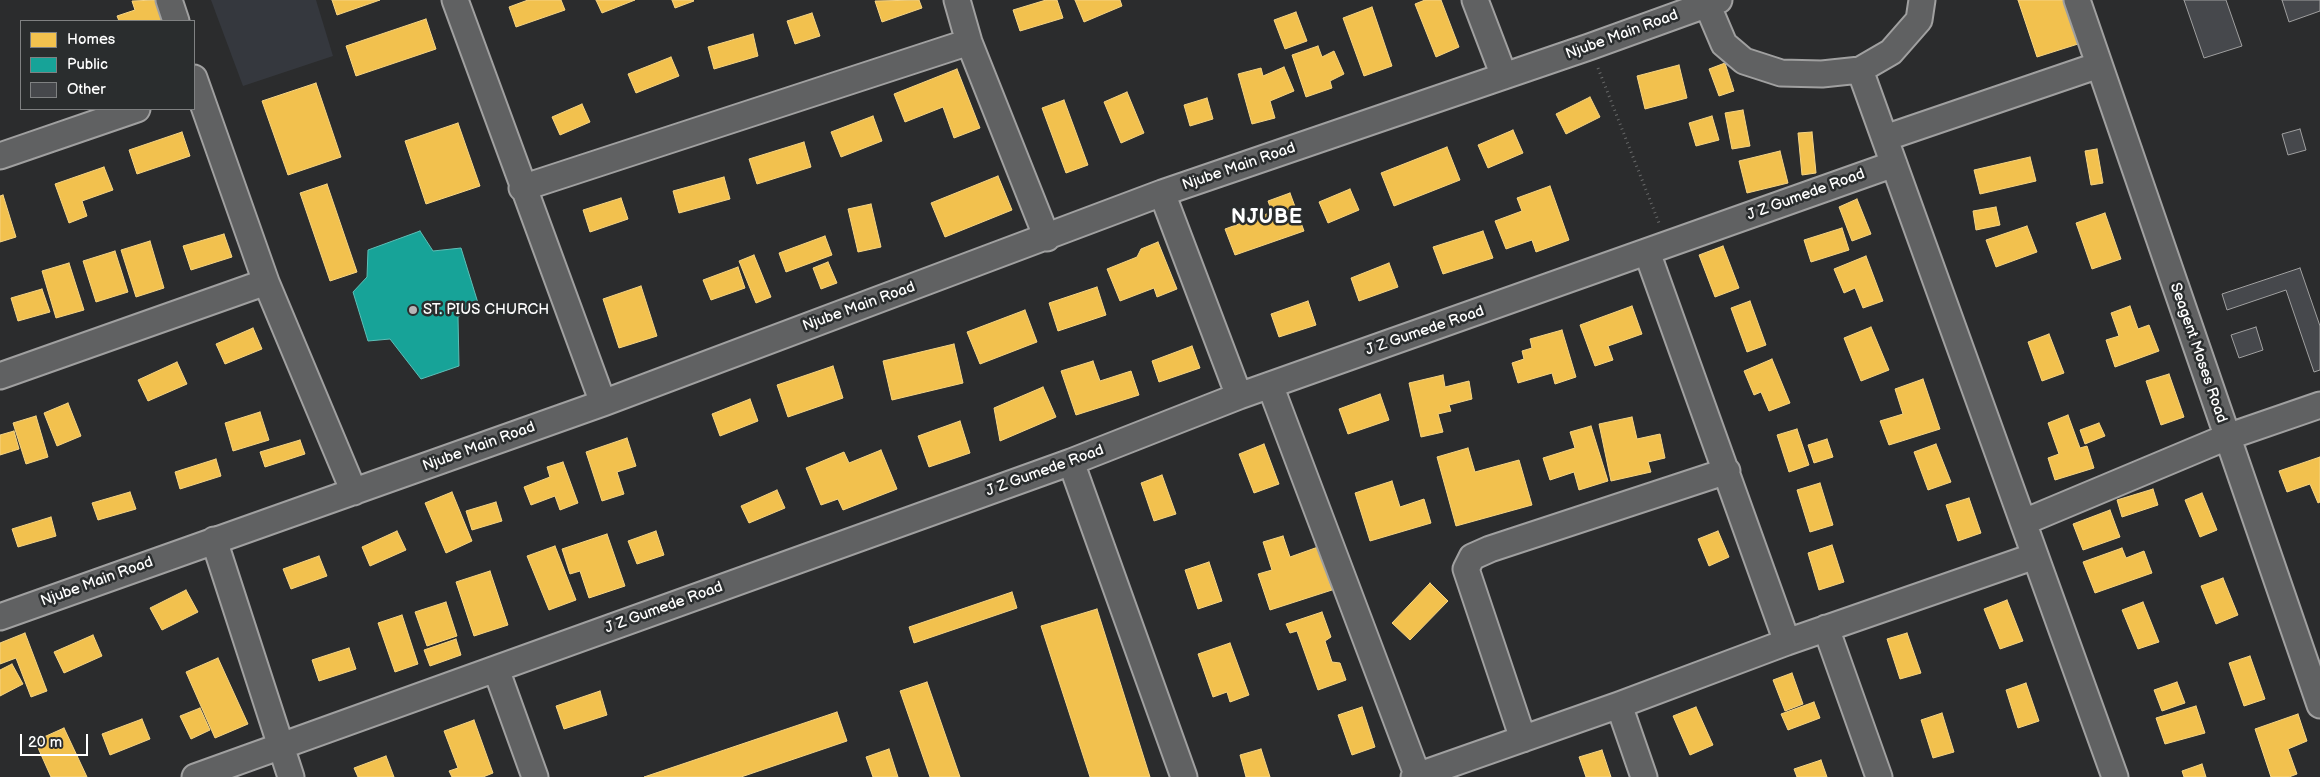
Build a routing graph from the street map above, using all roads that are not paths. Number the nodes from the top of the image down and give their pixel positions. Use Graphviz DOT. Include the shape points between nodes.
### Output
graph roads {
  1 [pos="169,0"];
  2 [pos="455,0"];
  3 [pos="957,0"];
  4 [pos="1475,0"];
  5 [pos="1922,0"];
  6 [pos="2077,0"];
  7 [pos="1713,2"];
  8 [pos="176,20"];
  9 [pos="969,42"];
  10 [pos="2099,65"];
  11 [pos="1860,70"];
  12 [pos="1504,76"];
  13 [pos="195,85"];
  14 [pos="134,110"];
  15 [pos="1885,138"];
  16 [pos="0,156"];
  17 [pos="1894,164"];
  18 [pos="522,188"];
  19 [pos="1162,193"];
  20 [pos="1047,238"];
  21 [pos="1657,249"];
  22 [pos="266,282"];
  23 [pos="0,376"];
  24 [pos="1270,386"];
  25 [pos="1239,396"];
  26 [pos="603,403"];
  27 [pos="2320,405"];
  28 [pos="2227,437"];
  29 [pos="1071,462"];
  30 [pos="1727,471"];
  31 [pos="354,492"];
  32 [pos="2024,522"];
  33 [pos="214,540"];
  34 [pos="2035,556"];
  35 [pos="0,617"];
  36 [pos="1826,628"];
  37 [pos="1787,642"];
  38 [pos="496,669"];
  39 [pos="2315,680"];
  40 [pos="1619,705"];
  41 [pos="2320,705"];
  42 [pos="1523,739"];
  43 [pos="280,746"];
  44 [pos="195,777"];
  45 [pos="291,777"];
  46 [pos="535,777"];
  47 [pos="1184,777"];
  48 [pos="1416,777"];
  49 [pos="1644,777"];
  50 [pos="1879,777"];
  51 [pos="2115,777"];
  1 -- 8 [label="street"];
  2 -- 18 [label="street"];
  3 -- 9 [label="street"];
  4 -- 12 [label="street"];
  5 -- 11 [label="street" via="1919,20 1892,52"];
  6 -- 10 [label="street, Seagent Moses Road"];
  7 -- 11 [label="street" via="1724,44 1744,61 1781,73 1822,74"];
  7 -- 12 [label="street, Njube Main Road"];
  9 -- 18 [label="street"];
  9 -- 20 [label="street"];
  10 -- 15 [label="street"];
  10 -- 28 [label="street, Seagent Moses Road"];
  11 -- 15 [label="street"];
  12 -- 19 [label="street, Njube Main Road"];
  13 -- 22 [label="street"];
  14 -- 16 [label="street"];
  15 -- 17 [label="street"];
  17 -- 21 [label="street, J Z Gumede Road"];
  17 -- 32 [label="street"];
  18 -- 26 [label="street"];
  19 -- 20 [label="street, Njube Main Road"];
  19 -- 25 [label="street"];
  20 -- 26 [label="street, Njube Main Road"];
  21 -- 24 [label="street, J Z Gumede Road"];
  21 -- 30 [label="street"];
  22 -- 23 [label="street"];
  22 -- 31 [label="street"];
  24 -- 25 [label="street, J Z Gumede Road"];
  24 -- 48 [label="street"];
  25 -- 29 [label="street, J Z Gumede Road"];
  26 -- 31 [label="street, Njube Main Road"];
  27 -- 28 [label="street"];
  28 -- 32 [label="street"];
  28 -- 39 [label="street, Seagent Moses Road"];
  29 -- 38 [label="street, J Z Gumede Road"];
  29 -- 47 [label="street"];
  30 -- 37 [label="street"];
  30 -- 42 [label="street" via="1472,557 1466,569"];
  31 -- 33 [label="street, Njube Main Road"];
  32 -- 34 [label="street"];
  33 -- 35 [label="street, Njube Main Road"];
  33 -- 43 [label="street"];
  34 -- 36 [label="street"];
  34 -- 51 [label="street"];
  36 -- 37 [label="street"];
  36 -- 50 [label="street"];
  37 -- 40 [label="street"];
  38 -- 43 [label="street, J Z Gumede Road"];
  38 -- 46 [label="street"];
  39 -- 41 [label="street, Seagent Moses Road"];
  40 -- 42 [label="street"];
  40 -- 49 [label="street"];
  42 -- 48 [label="street"];
  43 -- 44 [label="street, J Z Gumede Road"];
  43 -- 45 [label="street"];
}
